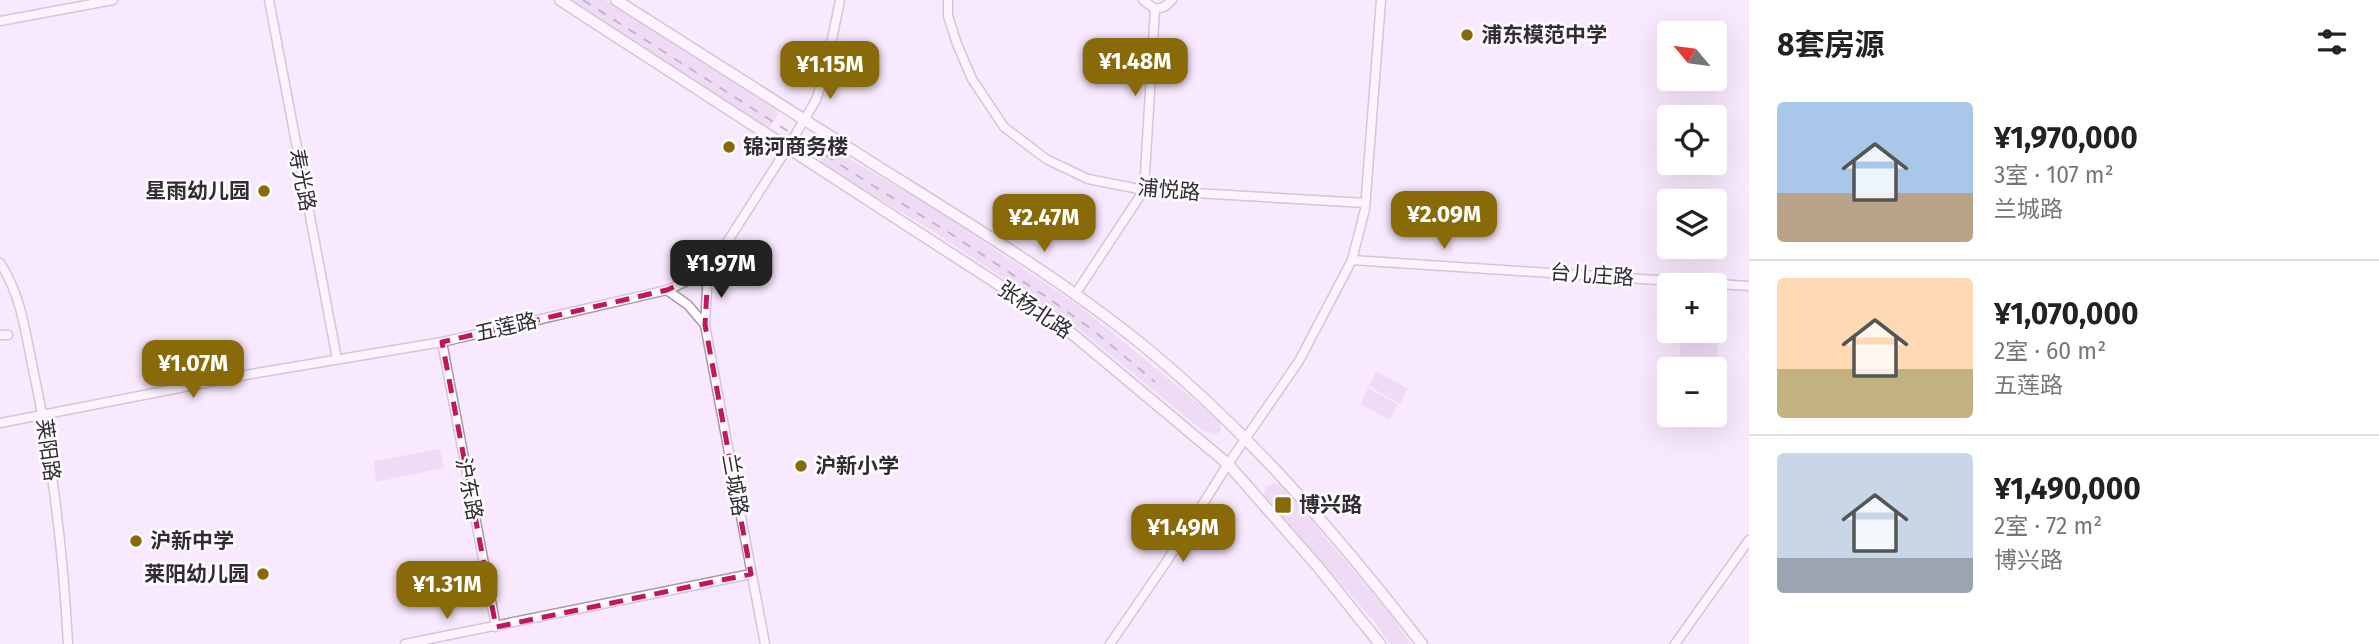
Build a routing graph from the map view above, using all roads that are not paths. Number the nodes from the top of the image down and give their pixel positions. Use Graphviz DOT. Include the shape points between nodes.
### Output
graph roads {
  1 [pos="113,0"];
  2 [pos="269,0"];
  3 [pos="560,0"];
  4 [pos="617,0"];
  5 [pos="840,0"];
  6 [pos="948,0"];
  7 [pos="1143,0"];
  8 [pos="1172,0"];
  9 [pos="1381,0"];
  10 [pos="1155,9"];
  11 [pos="0,21"];
  12 [pos="804,120"];
  13 [pos="788,147"];
  14 [pos="1144,190"];
  15 [pos="1365,203"];
  16 [pos="1352,260"];
  17 [pos="0,263"];
  18 [pos="708,272"];
  19 [pos="1749,286"];
  20 [pos="667,290"];
  21 [pos="1076,293"];
  22 [pos="705,325"];
  23 [pos="442,342"];
  24 [pos="337,359"];
  25 [pos="43,415"];
  26 [pos="0,423"];
  27 [pos="1246,437"];
  28 [pos="1228,464"];
  29 [pos="1749,540"];
  30 [pos="751,575"];
  31 [pos="496,627"];
  32 [pos="68,644"];
  33 [pos="405,644"];
  34 [pos="765,644"];
  35 [pos="1110,644"];
  36 [pos="1380,644"];
  37 [pos="1422,644"];
  38 [pos="1675,644"];
  1 -- 11 [label="street"];
  2 -- 24 [label="street, 寿光路"];
  3 -- 13 [label="main road, 张杨北路"];
  4 -- 12 [label="main road, 张杨北路"];
  5 -- 12 [label="street" via="826,69"];
  6 -- 14 [label="street, 浦悦路" via="948,16 972,79 1004,127 1046,159 1088,179"];
  7 -- 10 [label="street"];
  8 -- 10 [label="street"];
  9 -- 15 [label="street"];
  10 -- 14 [label="street"];
  12 -- 13 [label="street"];
  12 -- 21 [label="main road, 张杨北路"];
  13 -- 18 [label="street"];
  13 -- 28 [label="main road, 张杨北路" via="1064,327"];
  14 -- 15 [label="street, 浦悦路"];
  14 -- 21 [label="street"];
  15 -- 16 [label="street"];
  16 -- 19 [label="street, 台儿庄路"];
  16 -- 27 [label="street" via="1298,361"];
  17 -- 25 [label="street, 莱阳路" via="24,319"];
  18 -- 20 [label="street, 五莲路"];
  18 -- 22 [label="street, 兰城路"];
  20 -- 22 [label="street"];
  20 -- 23 [label="street, 五莲路"];
  21 -- 27 [label="main road, 张杨北路"];
  22 -- 30 [label="street, 兰城路"];
  23 -- 24 [label="street, 五莲路"];
  23 -- 31 [label="street, 沪东路"];
  24 -- 25 [label="street, 五莲路"];
  25 -- 26 [label="street, 五莲路"];
  25 -- 32 [label="street, 莱阳路" via="62,551"];
  27 -- 28 [label="street"];
  27 -- 37 [label="main road, 张杨北路" via="1318,516"];
  28 -- 35 [label="street"];
  28 -- 36 [label="main road, 张杨北路"];
  29 -- 38 [label="street"];
  30 -- 31 [label="street"];
  30 -- 34 [label="street, 兰城路"];
  31 -- 33 [label="street"];
}
